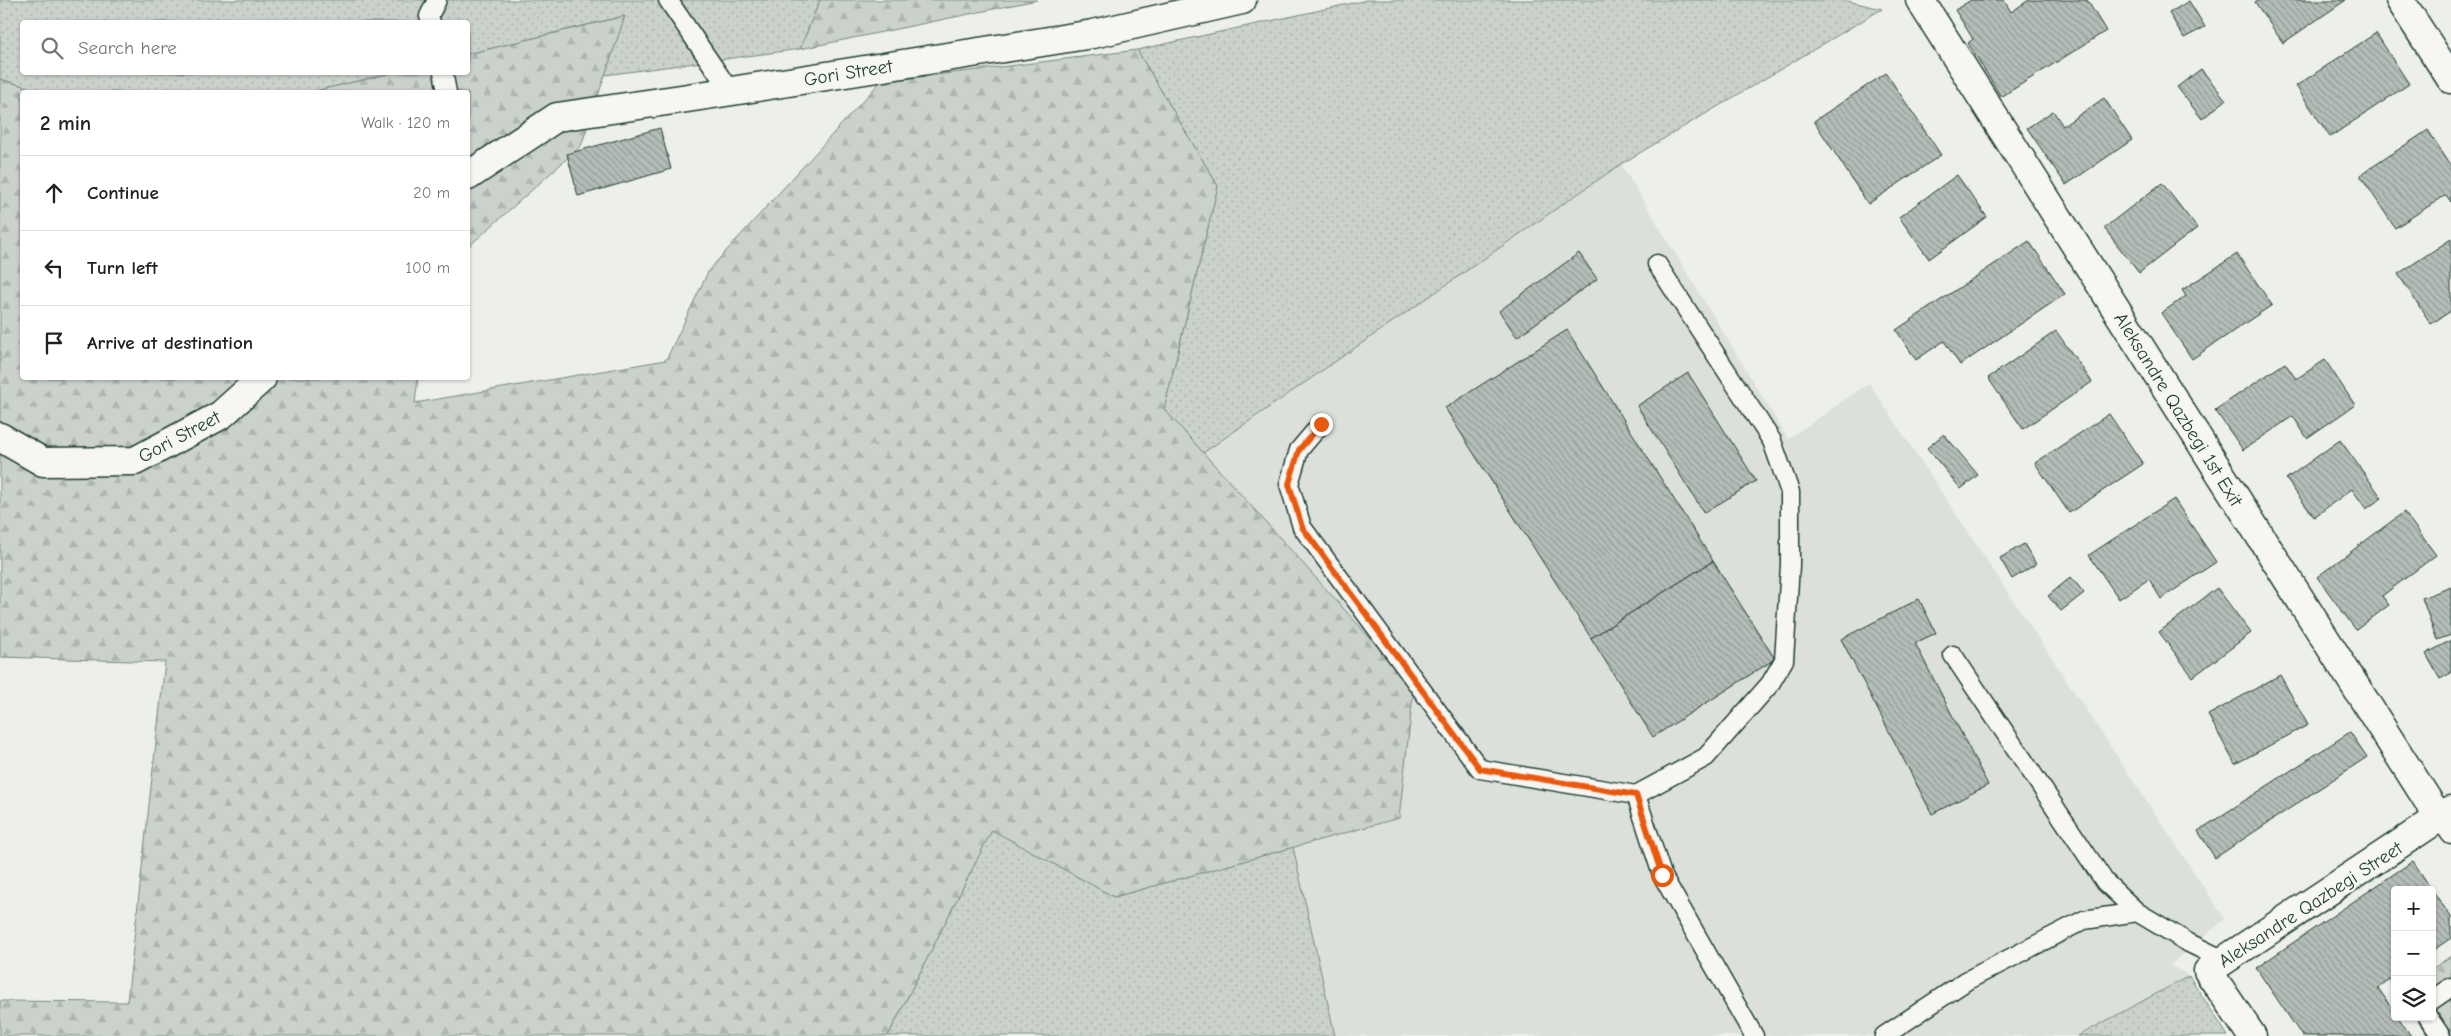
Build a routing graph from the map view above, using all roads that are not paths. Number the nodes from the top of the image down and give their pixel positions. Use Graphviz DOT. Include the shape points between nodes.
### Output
graph roads {
  1 [pos="438,0"];
  2 [pos="668,0"];
  3 [pos="1242,0"];
  4 [pos="1920,0"];
  5 [pos="2400,0"];
  6 [pos="430,20"];
  7 [pos="444,75"];
  8 [pos="2451,80"];
  9 [pos="447,90"];
  10 [pos="730,91"];
  11 [pos="470,175"];
  12 [pos="1657,264"];
  13 [pos="260,380"];
  14 [pos="1321,424"];
  15 [pos="0,437"];
  16 [pos="1953,656"];
  17 [pos="1636,795"];
  18 [pos="2447,821"];
  19 [pos="2137,912"];
  20 [pos="2224,960"];
  21 [pos="2451,987"];
  22 [pos="2436,997"];
  23 [pos="2431,1021"];
  24 [pos="1754,1036"];
  25 [pos="1884,1036"];
  26 [pos="2252,1036"];
  27 [pos="2441,1036"];
  1 -- 6 [label="lane" via="429,16"];
  2 -- 10 [label="lane"];
  3 -- 10 [label="street, Gori Street" via="1093,34"];
  4 -- 18 [label="street, Aleksandre Qazbegi 1st Exit"];
  5 -- 8 [label="street"];
  7 -- 9 [label="lane"];
  10 -- 11 [label="street, Gori Street" via="557,117"];
  12 -- 17 [label="lane" via="1772,441 1790,492 1790,564 1784,660 1770,684 1706,757"];
  13 -- 15 [label="street, Gori Street" via="221,415 135,461 43,462"];
  14 -- 17 [label="lane" via="1299,450 1289,484 1302,527 1480,769"];
  16 -- 19 [label="lane" via="2106,882"];
  17 -- 24 [label="lane" via="1662,875"];
  18 -- 20 [label="street, Aleksandre Qazbegi Street"];
  19 -- 20 [label="lane" via="2189,944"];
  19 -- 25 [label="lane" via="2084,920 1966,981"];
  20 -- 26 [label="street, Aleksandre Qazbegi Street" via="2208,970"];
  21 -- 22 [label="lane"];
  23 -- 27 [label="lane"];
}
